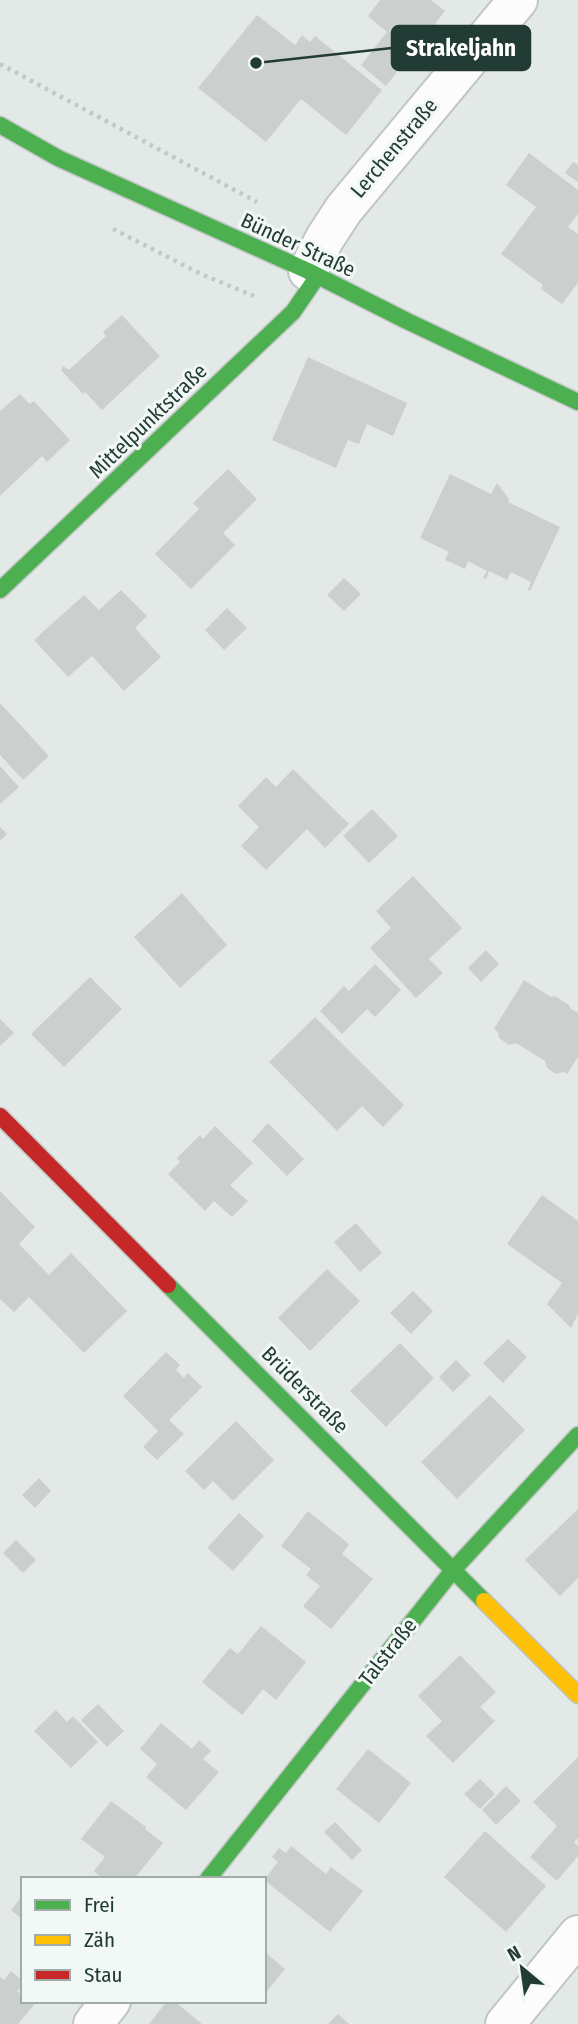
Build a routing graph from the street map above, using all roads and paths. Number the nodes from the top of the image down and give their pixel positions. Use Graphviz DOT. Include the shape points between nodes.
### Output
graph roads {
  1 [pos="518,0"];
  2 [pos="0,125"];
  3 [pos="313,274"];
  4 [pos="578,402"];
  5 [pos="0,590"];
  6 [pos="0,1116"];
  7 [pos="578,1435"];
  8 [pos="454,1569"];
  9 [pos="578,1695"];
  10 [pos="210,1877"];
  11 [pos="578,1934"];
  12 [pos="109,2003"];
  13 [pos="93,2024"];
  14 [pos="505,2024"];
  1 -- 3 [label="street, Lerchenstraße" via="344,209 325,238"];
  2 -- 3 [label="street, Bünder Straße" via="58,158"];
  3 -- 4 [label="street, Bünder Straße"];
  3 -- 5 [label="street, Mittelpunktstraße" via="293,312"];
  6 -- 8 [label="street, Brüderstraße"];
  7 -- 8 [label="street, Talstraße"];
  8 -- 9 [label="street, Brüderstraße"];
  8 -- 10 [label="street, Talstraße"];
  11 -- 14 [label="street"];
  12 -- 13 [label="street"];
}
